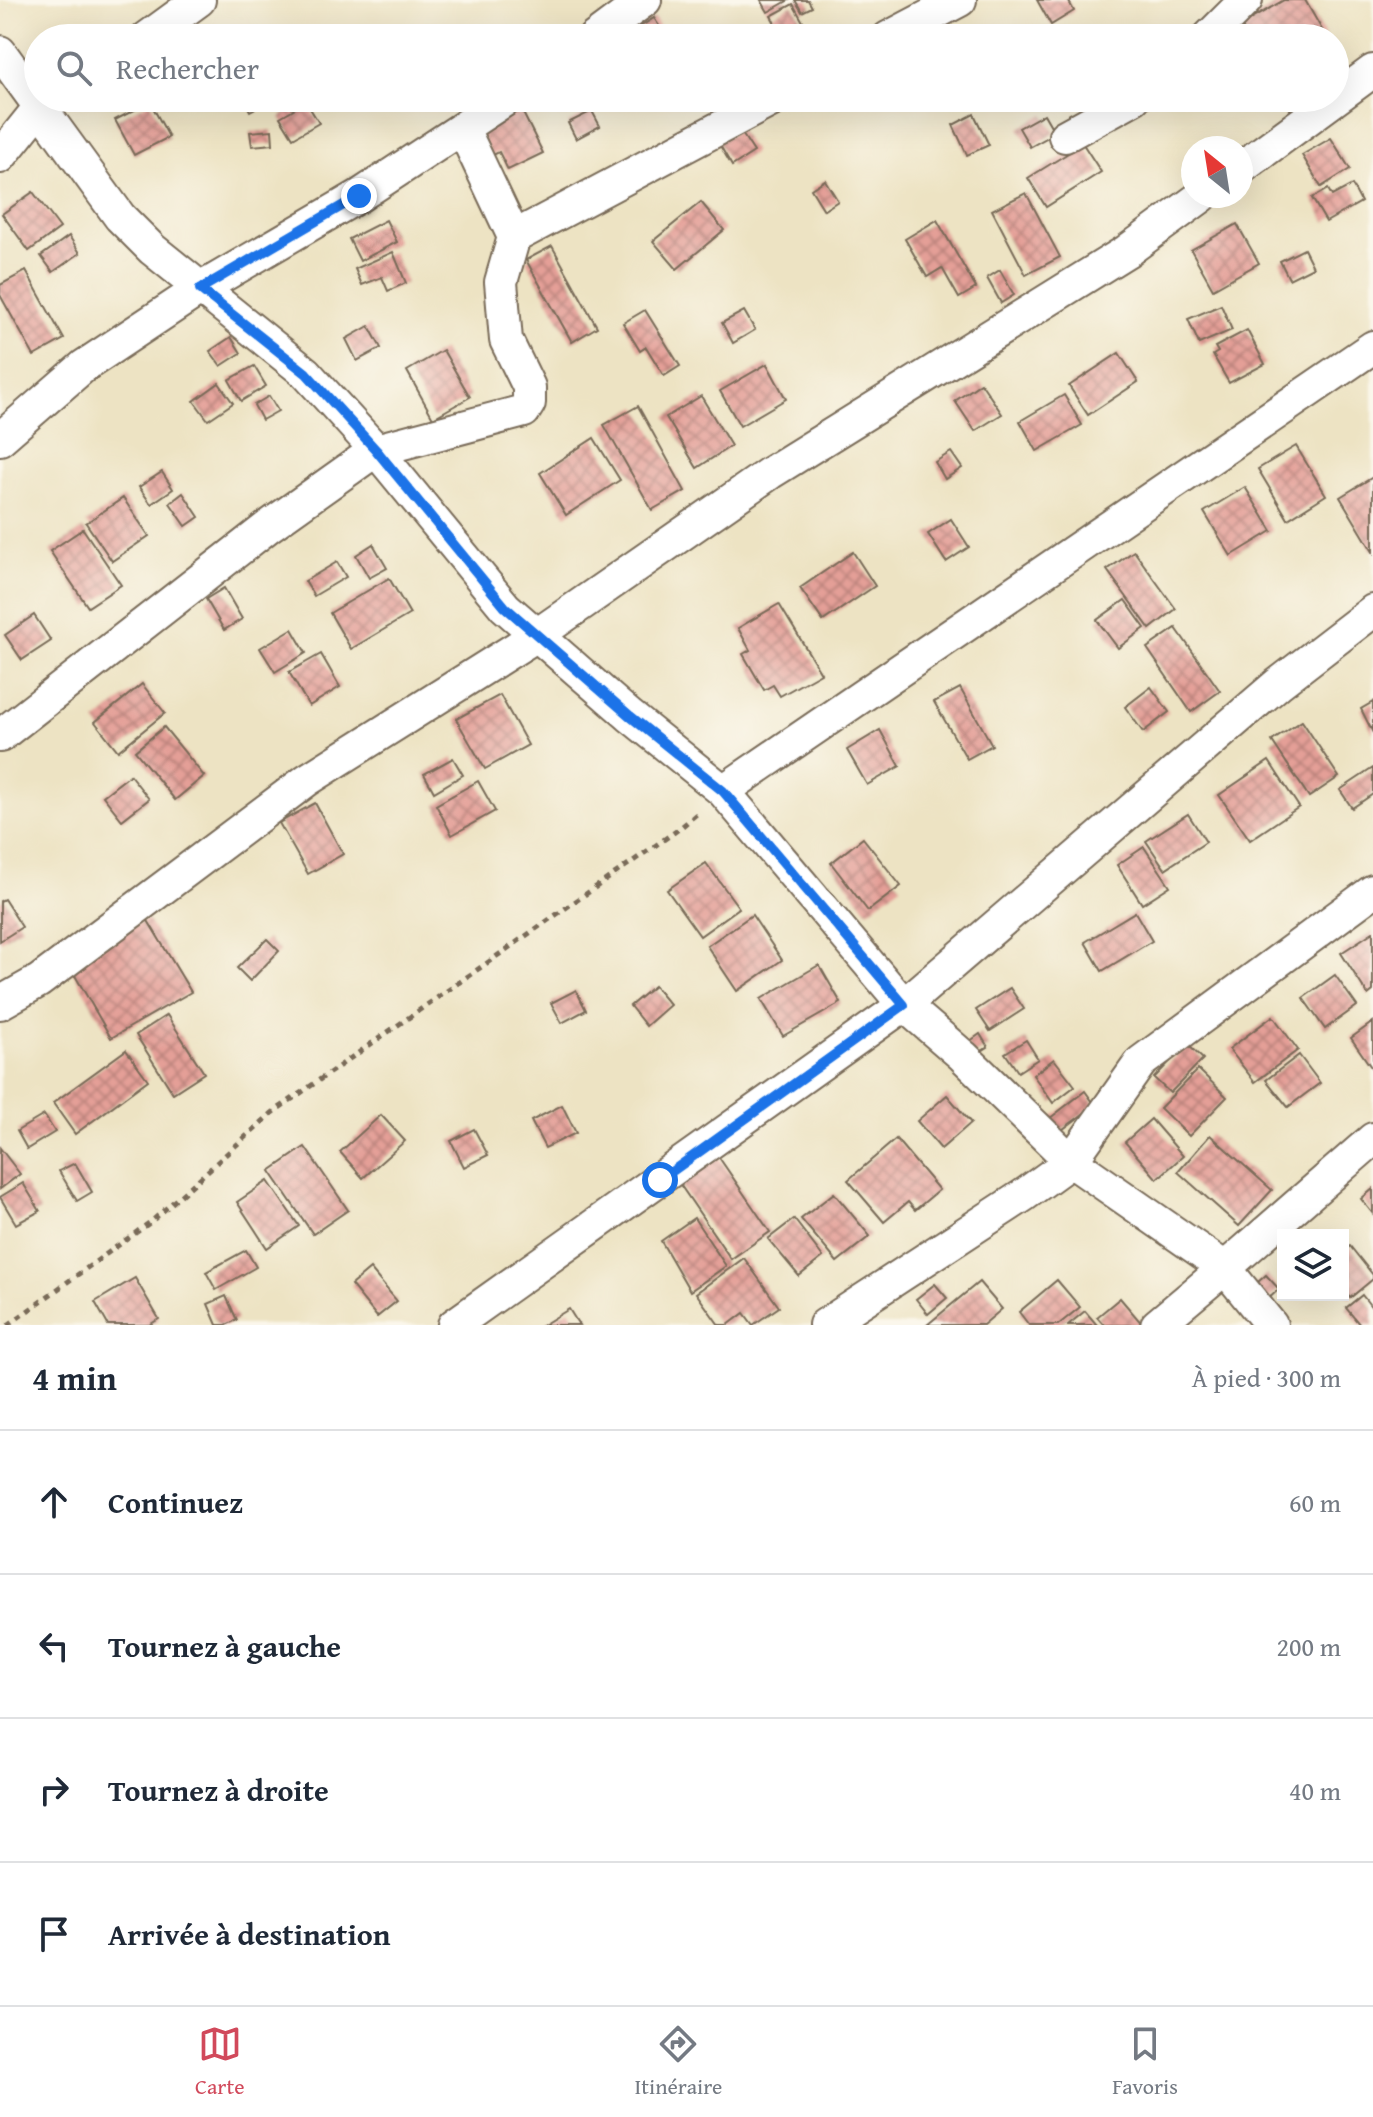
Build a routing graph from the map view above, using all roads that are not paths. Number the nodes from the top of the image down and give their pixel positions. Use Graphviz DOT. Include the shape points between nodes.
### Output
graph roads {
  1 [pos="199,0"];
  2 [pos="645,0"];
  3 [pos="960,0"];
  4 [pos="1246,0"];
  5 [pos="166,24"];
  6 [pos="613,24"];
  7 [pos="915,24"];
  8 [pos="1222,24"];
  9 [pos="0,52"];
  10 [pos="1373,71"];
  11 [pos="24,78"];
  12 [pos="1349,89"];
  13 [pos="38,112"];
  14 [pos="53,112"];
  15 [pos="488,112"];
  16 [pos="750,112"];
  17 [pos="1109,112"];
  18 [pos="1317,112"];
  19 [pos="463,129"];
  20 [pos="1065,136"];
  21 [pos="0,157"];
  22 [pos="1253,159"];
  23 [pos="1186,208"];
  24 [pos="514,237"];
  25 [pos="200,289"];
  26 [pos="1373,347"];
  27 [pos="0,439"];
  28 [pos="376,450"];
  29 [pos="1373,611"];
  30 [pos="537,635"];
  31 [pos="0,736"];
  32 [pos="723,791"];
  33 [pos="1373,891"];
  34 [pos="0,1003"];
  35 [pos="904,1005"];
  36 [pos="1373,1139"];
  37 [pos="1071,1161"];
  38 [pos="1225,1268"];
  39 [pos="454,1325"];
  40 [pos="825,1325"];
  41 [pos="1157,1325"];
  42 [pos="1271,1325"];
  1 -- 5 [label="street"];
  2 -- 6 [label="street"];
  3 -- 7 [label="street"];
  4 -- 8 [label="street"];
  9 -- 11 [label="street"];
  10 -- 12 [label="street"];
  13 -- 21 [label="street"];
  14 -- 25 [label="street" via="120,217"];
  15 -- 19 [label="street"];
  16 -- 24 [label="street"];
  17 -- 20 [label="street"];
  18 -- 22 [label="street"];
  19 -- 24 [label="street"];
  19 -- 25 [label="street"];
  23 -- 30 [label="street" via="1127,251 770,473"];
  24 -- 28 [label="street" via="501,282 506,340 529,387 524,411"];
  25 -- 27 [label="street" via="84,366"];
  25 -- 28 [label="street" via="306,373"];
  26 -- 32 [label="street"];
  28 -- 30 [label="street" via="505,607"];
  28 -- 31 [label="street" via="269,526"];
  29 -- 35 [label="street" via="1278,684"];
  30 -- 32 [label="street"];
  30 -- 34 [label="street" via="307,780 39,981"];
  32 -- 35 [label="street"];
  33 -- 37 [label="street" via="1141,1062"];
  35 -- 37 [label="street"];
  35 -- 39 [label="street"];
  36 -- 38 [label="street"];
  37 -- 38 [label="street"];
  37 -- 40 [label="street"];
  38 -- 41 [label="street"];
  38 -- 42 [label="street"];
}
